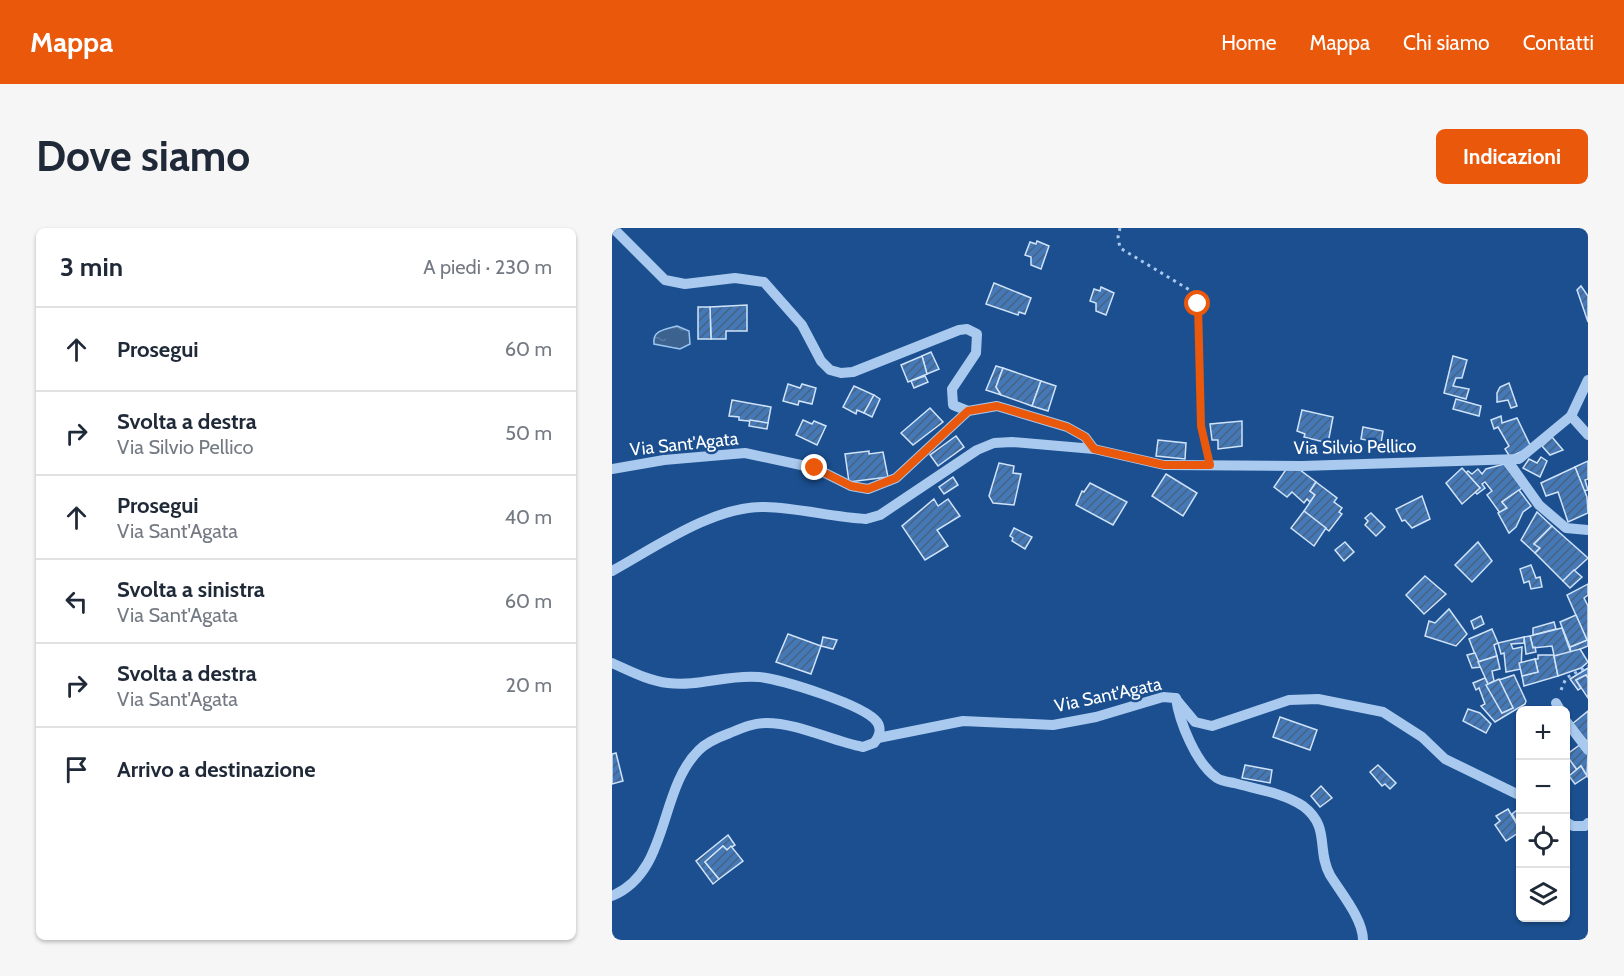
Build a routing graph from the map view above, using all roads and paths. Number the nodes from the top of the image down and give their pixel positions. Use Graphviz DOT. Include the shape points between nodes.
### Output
graph roads {
  1 [pos="613,228"];
  2 [pos="1120,228"];
  3 [pos="1588,380"];
  4 [pos="968,411"];
  5 [pos="1571,416"];
  6 [pos="1588,435"];
  7 [pos="1094,449"];
  8 [pos="1506,460"];
  9 [pos="1210,465"];
  10 [pos="612,469"];
  11 [pos="1588,530"];
  12 [pos="612,571"];
  13 [pos="612,663"];
  14 [pos="1588,666"];
  15 [pos="1176,698"];
  16 [pos="1558,706"];
  17 [pos="1570,726"];
  18 [pos="878,738"];
  19 [pos="1588,750"];
  20 [pos="1516,794"];
  21 [pos="1588,823"];
  22 [pos="1570,824"];
  23 [pos="612,896"];
  24 [pos="1363,940"];
  1 -- 4 [label="street" via="665,280 685,284 735,278 764,282 802,325 821,362 830,370 853,372 959,330 977,334 976,352 952,389 953,405"];
  2 -- 9 [label="path" via="1120,248 1193,292 1198,304 1201,426"];
  3 -- 5 [label="street"];
  4 -- 7 [label="street" via="997,406 1067,427 1085,437"];
  4 -- 10 [label="street, Via Sant'Agata" via="896,478 868,489 851,486 815,468 745,453"];
  5 -- 6 [label="street"];
  5 -- 8 [label="street, Via Silvio Pellico" via="1533,450 1518,459"];
  7 -- 9 [label="street, Via Silvio Pellico" via="1164,465"];
  7 -- 12 [label="street" via="994,443 977,450 880,515 866,519 762,507 732,513 699,524"];
  8 -- 9 [label="street, Via Silvio Pellico"];
  8 -- 11 [label="street" via="1539,505 1566,528"];
  13 -- 18 [label="street" via="664,683 734,677 782,680 872,717 879,727"];
  14 -- 16 [label="path" via="1566,678"];
  15 -- 18 [label="street, Via Sant'Agata" via="1163,697 1053,725 963,721"];
  15 -- 20 [label="street, Via Sant'Agata" via="1195,722 1212,726 1289,700 1318,699 1383,712 1422,737 1445,759"];
  15 -- 24 [label="street" via="1178,718 1200,759 1217,778 1289,798 1316,819 1328,870"];
  17 -- 19 [label="street"];
  18 -- 23 [label="street, Via Sant'Agata" via="863,747 765,723 707,744 687,766 649,862 632,883"];
  21 -- 22 [label="street"];
}
